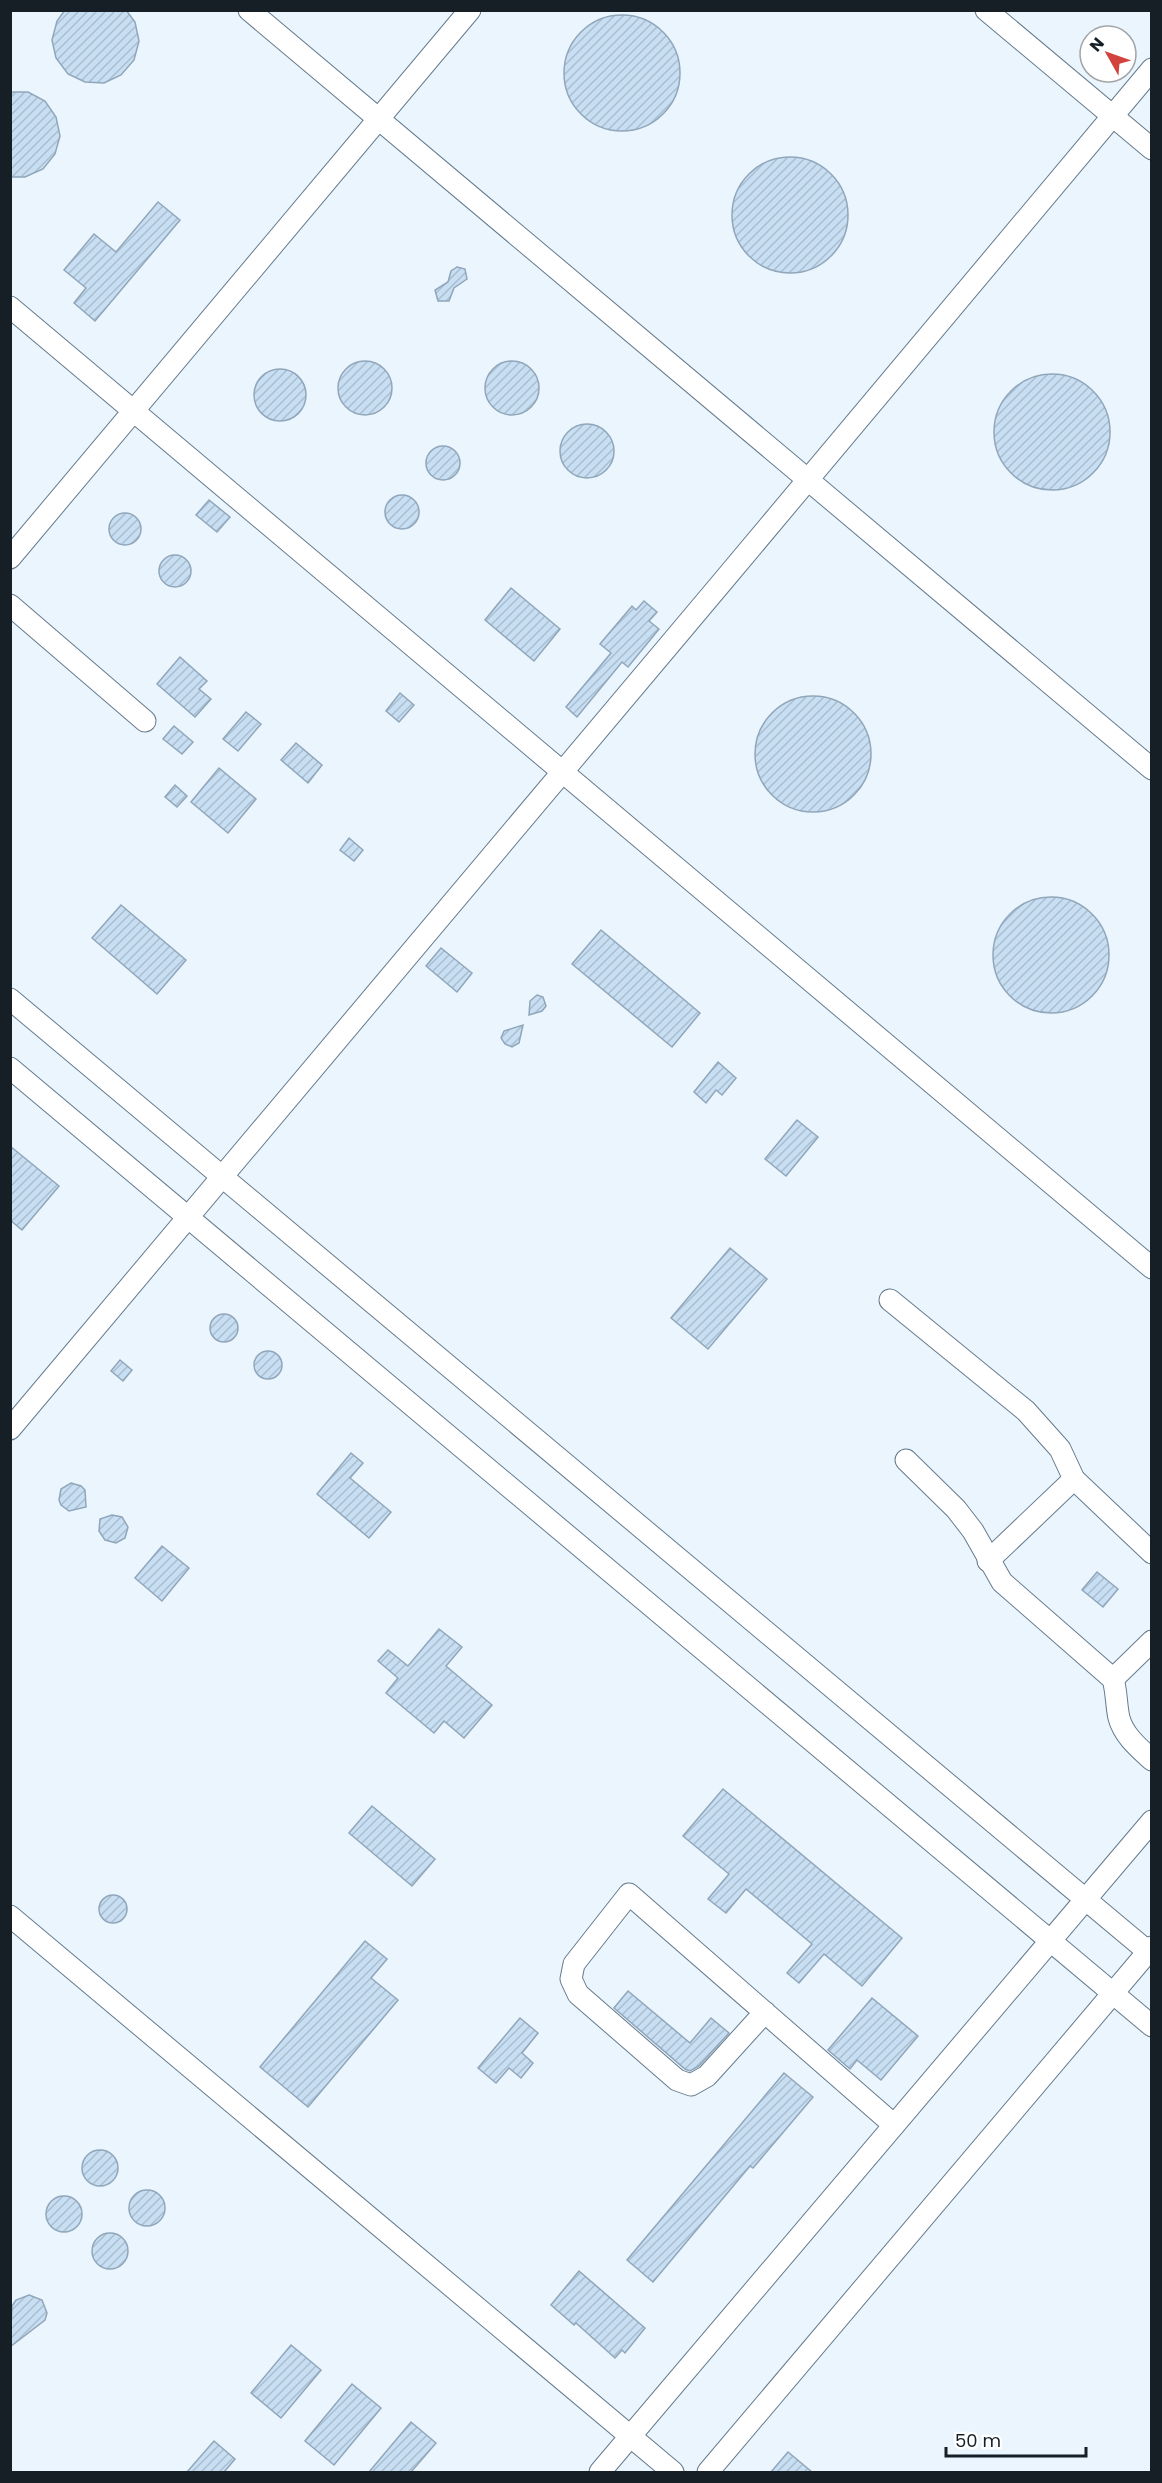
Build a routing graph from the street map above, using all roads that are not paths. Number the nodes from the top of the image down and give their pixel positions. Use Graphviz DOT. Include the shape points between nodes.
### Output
graph roads {
  1 [pos="249,10"];
  2 [pos="470,10"];
  3 [pos="986,10"];
  4 [pos="1152,69"];
  5 [pos="1112,116"];
  6 [pos="381,119"];
  7 [pos="1152,149"];
  8 [pos="10,307"];
  9 [pos="134,411"];
  10 [pos="807,478"];
  11 [pos="10,558"];
  12 [pos="10,605"];
  13 [pos="145,721"];
  14 [pos="1152,769"];
  15 [pos="564,774"];
  16 [pos="10,999"];
  17 [pos="10,1068"];
  18 [pos="222,1176"];
  19 [pos="188,1218"];
  20 [pos="1152,1268"];
  21 [pos="890,1300"];
  22 [pos="10,1429"];
  23 [pos="906,1460"];
  24 [pos="1074,1479"];
  25 [pos="1152,1553"];
  26 [pos="988,1562"];
  27 [pos="1152,1641"];
  28 [pos="1113,1680"];
  29 [pos="1152,1760"];
  30 [pos="1152,1821"];
  31 [pos="1086,1900"];
  32 [pos="10,1916"];
  33 [pos="1051,1942"];
  34 [pos="1150,1951"];
  35 [pos="1113,1994"];
  36 [pos="765,2012"];
  37 [pos="1152,2026"];
  38 [pos="894,2125"];
  39 [pos="629,2436"];
  40 [pos="600,2472"];
  41 [pos="673,2472"];
  42 [pos="708,2472"];
  1 -- 6 [label="lane"];
  2 -- 6 [label="lane"];
  3 -- 5 [label="lane"];
  4 -- 5 [label="lane"];
  5 -- 7 [label="lane"];
  5 -- 10 [label="lane"];
  6 -- 9 [label="lane"];
  6 -- 10 [label="lane"];
  8 -- 9 [label="lane"];
  9 -- 11 [label="lane"];
  9 -- 15 [label="lane"];
  10 -- 14 [label="lane"];
  10 -- 15 [label="lane"];
  12 -- 13 [label="lane"];
  15 -- 18 [label="lane"];
  15 -- 20 [label="lane"];
  16 -- 18 [label="lane"];
  17 -- 19 [label="lane"];
  18 -- 19 [label="lane"];
  18 -- 31 [label="lane"];
  19 -- 22 [label="lane"];
  19 -- 33 [label="lane"];
  21 -- 24 [label="lane" via="1026,1411 1060,1449"];
  23 -- 26 [label="lane" via="956,1509 973,1531"];
  24 -- 25 [label="lane"];
  24 -- 26 [label="lane"];
  26 -- 28 [label="lane" via="1002,1582"];
  27 -- 28 [label="lane"];
  28 -- 29 [label="lane" via="1119,1718 1128,1738"];
  30 -- 31 [label="lane"];
  31 -- 33 [label="lane"];
  31 -- 34 [label="lane"];
  32 -- 39 [label="lane"];
  33 -- 35 [label="lane"];
  33 -- 38 [label="lane"];
  34 -- 35 [label="lane"];
  35 -- 37 [label="lane"];
  35 -- 42 [label="lane"];
  36 -- 36 [label="lane" via="630,1894 574,1964 571,1979 578,1994 678,2080 691,2085 707,2076"];
  36 -- 38 [label="lane"];
  38 -- 39 [label="lane"];
  39 -- 40 [label="lane"];
  39 -- 41 [label="lane"];
}
